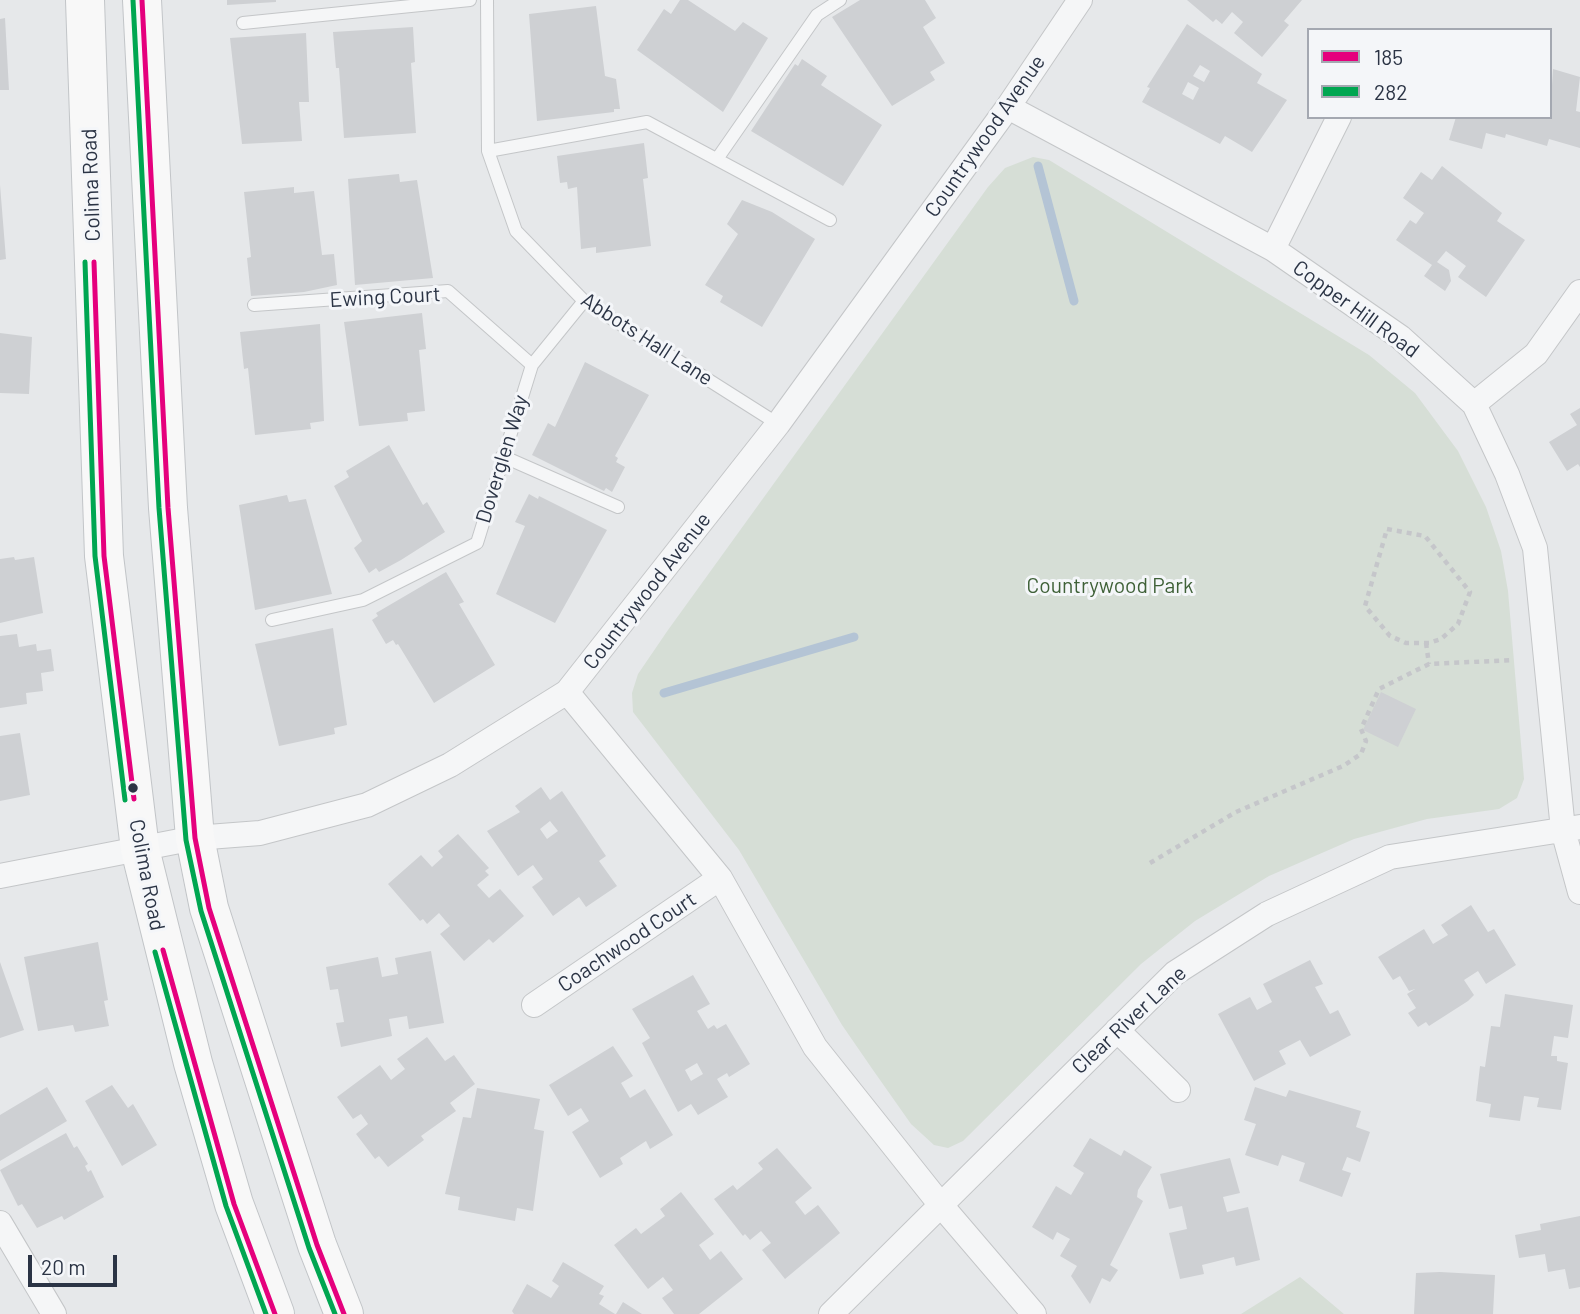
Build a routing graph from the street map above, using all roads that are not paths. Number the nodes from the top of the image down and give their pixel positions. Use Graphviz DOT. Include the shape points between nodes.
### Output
graph roads {
  1 [pos="85,0"];
  2 [pos="142,0"];
  3 [pos="470,0"];
  4 [pos="487,0"];
  5 [pos="840,0"];
  6 [pos="1080,0"];
  7 [pos="243,23"];
  8 [pos="1008,107"];
  9 [pos="1338,119"];
  10 [pos="488,151"];
  11 [pos="716,159"];
  12 [pos="830,220"];
  13 [pos="1273,249"];
  14 [pos="1580,292"];
  15 [pos="584,301"];
  16 [pos="254,305"];
  17 [pos="532,365"];
  18 [pos="1474,404"];
  19 [pos="778,424"];
  20 [pos="502,456"];
  21 [pos="618,508"];
  22 [pos="272,620"];
  23 [pos="567,692"];
  24 [pos="1571,829"];
  25 [pos="195,838"];
  26 [pos="140,849"];
  27 [pos="0,876"];
  28 [pos="720,878"];
  29 [pos="1580,892"];
  30 [pos="534,1005"];
  31 [pos="1116,1030"];
  32 [pos="1178,1090"];
  33 [pos="940,1204"];
  34 [pos="0,1223"];
  35 [pos="54,1314"];
  36 [pos="275,1314"];
  37 [pos="344,1314"];
  38 [pos="831,1314"];
  39 [pos="1034,1314"];
  1 -- 26 [label="main road, Colima Road" via="104,556"];
  2 -- 25 [label="main road" via="167,495"];
  3 -- 7 [label="lane"];
  4 -- 10 [label="lane, Abbots Hall Lane"];
  5 -- 11 [label="lane" via="817,15"];
  6 -- 8 [label="street, Countrywood Avenue"];
  8 -- 13 [label="street, Copper Hill Road"];
  8 -- 19 [label="street, Countrywood Avenue"];
  9 -- 13 [label="street"];
  10 -- 11 [label="lane" via="647,122"];
  10 -- 15 [label="lane, Abbots Hall Lane" via="516,231"];
  11 -- 12 [label="lane"];
  13 -- 18 [label="street, Copper Hill Road" via="1400,337"];
  14 -- 18 [label="street" via="1536,354"];
  15 -- 17 [label="lane, Doverglen Way"];
  15 -- 19 [label="lane, Abbots Hall Lane"];
  16 -- 17 [label="lane, Ewing Court" via="448,292"];
  17 -- 20 [label="lane, Doverglen Way"];
  18 -- 24 [label="street, Copper Hill Road" via="1535,548"];
  19 -- 23 [label="street, Countrywood Avenue"];
  20 -- 21 [label="lane"];
  20 -- 22 [label="lane, Doverglen Way" via="477,543 363,600"];
  23 -- 25 [label="street, Countrywood Avenue" via="450,765 366,805 260,833"];
  23 -- 28 [label="street"];
  24 -- 29 [label="street, Copper Hill Road"];
  24 -- 31 [label="street, Clear River Lane" via="1390,857 1267,914 1175,973"];
  25 -- 26 [label="street, Countrywood Avenue"];
  25 -- 37 [label="main road" via="209,908 317,1245"];
  26 -- 27 [label="street, Countrywood Avenue"];
  26 -- 36 [label="main road, Colima Road" via="156,926 234,1204"];
  28 -- 30 [label="street, Coachwood Court"];
  28 -- 33 [label="street" via="815,1046"];
  31 -- 32 [label="street"];
  31 -- 33 [label="street, Clear River Lane"];
  33 -- 38 [label="street, Clear River Lane"];
  33 -- 39 [label="street"];
  34 -- 35 [label="street"];
}
